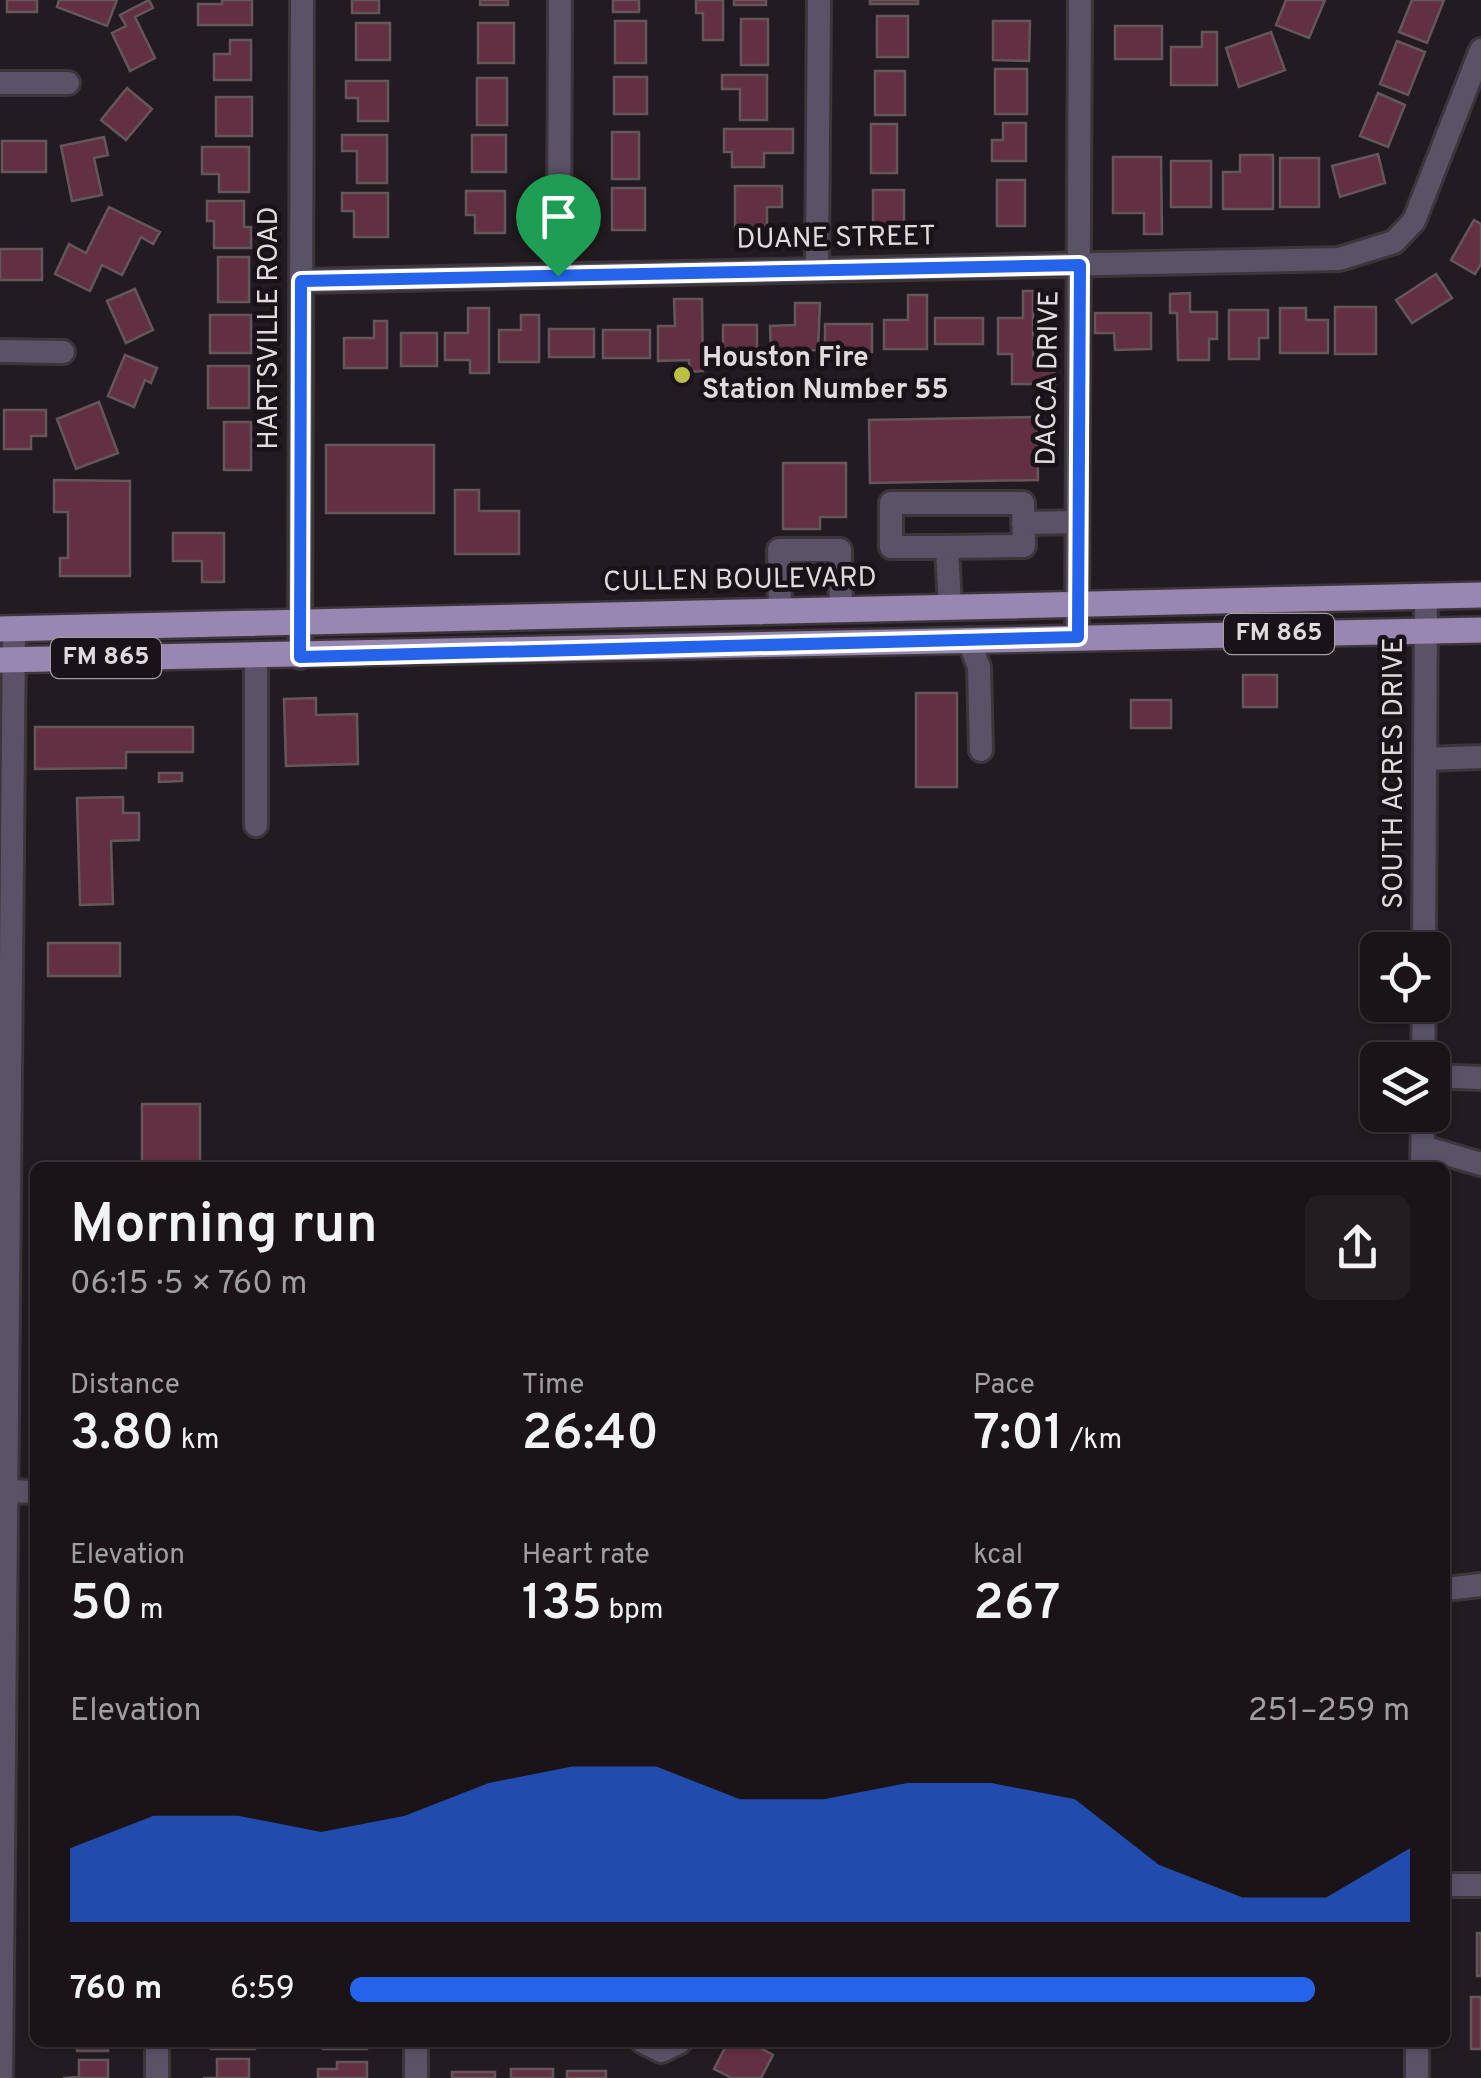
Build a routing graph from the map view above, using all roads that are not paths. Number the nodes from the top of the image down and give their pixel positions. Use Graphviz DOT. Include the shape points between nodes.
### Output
graph roads {
  1 [pos="302,0"];
  2 [pos="560,0"];
  3 [pos="819,0"];
  4 [pos="1080,0"];
  5 [pos="1481,50"];
  6 [pos="0,83"];
  7 [pos="68,83"];
  8 [pos="1080,265"];
  9 [pos="817,269"];
  10 [pos="558,276"];
  11 [pos="301,281"];
  12 [pos="0,351"];
  13 [pos="63,352"];
  14 [pos="1023,522"];
  15 [pos="1077,522"];
  16 [pos="948,547"];
  17 [pos="1481,596"];
  18 [pos="1426,597"];
  19 [pos="1076,604"];
  20 [pos="950,607"];
  21 [pos="841,609"];
  22 [pos="787,610"];
  23 [pos="550,614"];
  24 [pos="298,620"];
  25 [pos="7,629"];
  26 [pos="1481,630"];
  27 [pos="1426,631"];
  28 [pos="1078,637"];
  29 [pos="968,639"];
  30 [pos="793,643"];
  31 [pos="549,648"];
  32 [pos="256,657"];
  33 [pos="300,657"];
  34 [pos="7,660"];
  35 [pos="982,750"];
  36 [pos="1481,757"];
  37 [pos="1425,759"];
  38 [pos="256,824"];
  39 [pos="1424,932"];
  40 [pos="1450,1077"];
  41 [pos="1481,1078"];
  42 [pos="1423,1132"];
  43 [pos="1422,1157"];
  44 [pos="1481,1164"];
  45 [pos="5,1321"];
  46 [pos="8,1492"];
  47 [pos="30,1492"];
  48 [pos="1481,1585"];
  49 [pos="1450,1588"];
  50 [pos="1450,1884"];
  51 [pos="1481,1886"];
  52 [pos="157,2047"];
  53 [pos="416,2047"];
  54 [pos="1417,2047"];
  55 [pos="1,2078"];
  56 [pos="157,2078"];
  57 [pos="416,2078"];
  58 [pos="1417,2078"];
  1 -- 11 [label="street, HARTSVILLE ROAD"];
  2 -- 10 [label="street"];
  3 -- 9 [label="street"];
  4 -- 8 [label="street, DACCA DRIVE"];
  5 -- 8 [label="street, DUANE STREET" via="1414,221 1394,242 1339,259"];
  6 -- 7 [label="street"];
  8 -- 9 [label="street, DUANE STREET"];
  8 -- 15 [label="street, DACCA DRIVE"];
  9 -- 10 [label="street, DUANE STREET"];
  10 -- 11 [label="street, DUANE STREET"];
  11 -- 24 [label="street, HARTSVILLE ROAD"];
  12 -- 13 [label="street"];
  14 -- 15 [label="street"];
  14 -- 16 [label="street" via="1024,546"];
  14 -- 16 [label="street" via="1022,503 890,504 890,547"];
  15 -- 19 [label="street, DACCA DRIVE"];
  16 -- 20 [label="street"];
  17 -- 18 [label="main road, CULLEN BOULEVARD / FM 865"];
  18 -- 19 [label="main road, CULLEN BOULEVARD / FM 865"];
  18 -- 27 [label="street, SOUTH ACRES DRIVE"];
  19 -- 20 [label="main road, CULLEN BOULEVARD / FM 865"];
  19 -- 28 [label="street, DACCA DRIVE"];
  20 -- 21 [label="main road, CULLEN BOULEVARD / FM 865"];
  21 -- 22 [label="main road, CULLEN BOULEVARD / FM 865"];
  21 -- 22 [label="street" via="840,550 779,550"];
  22 -- 23 [label="main road, CULLEN BOULEVARD / FM 865"];
  22 -- 30 [label="main road"];
  23 -- 24 [label="main road, CULLEN BOULEVARD / FM 865"];
  23 -- 31 [label="main road"];
  24 -- 25 [label="main road, CULLEN BOULEVARD / FM 865"];
  24 -- 33 [label="street, HARTSVILLE ROAD"];
  25 -- 34 [label="street"];
  26 -- 27 [label="main road, FM 865"];
  27 -- 28 [label="main road, FM 865"];
  27 -- 37 [label="street, SOUTH ACRES DRIVE"];
  28 -- 29 [label="main road, FM 865"];
  29 -- 30 [label="main road, FM 865"];
  29 -- 35 [label="street" via="980,667"];
  30 -- 31 [label="main road, FM 865"];
  31 -- 33 [label="main road, FM 865"];
  32 -- 33 [label="main road, FM 865"];
  32 -- 34 [label="main road, FM 865"];
  32 -- 38 [label="street"];
  34 -- 45 [label="street"];
  36 -- 37 [label="street"];
  37 -- 39 [label="street, SOUTH ACRES DRIVE"];
  40 -- 41 [label="street"];
  42 -- 43 [label="street"];
  43 -- 44 [label="street"];
  45 -- 46 [label="street"];
  46 -- 47 [label="street"];
  46 -- 55 [label="street"];
  48 -- 49 [label="street"];
  50 -- 51 [label="street"];
  52 -- 56 [label="street"];
  53 -- 57 [label="street"];
  54 -- 58 [label="street"];
}
